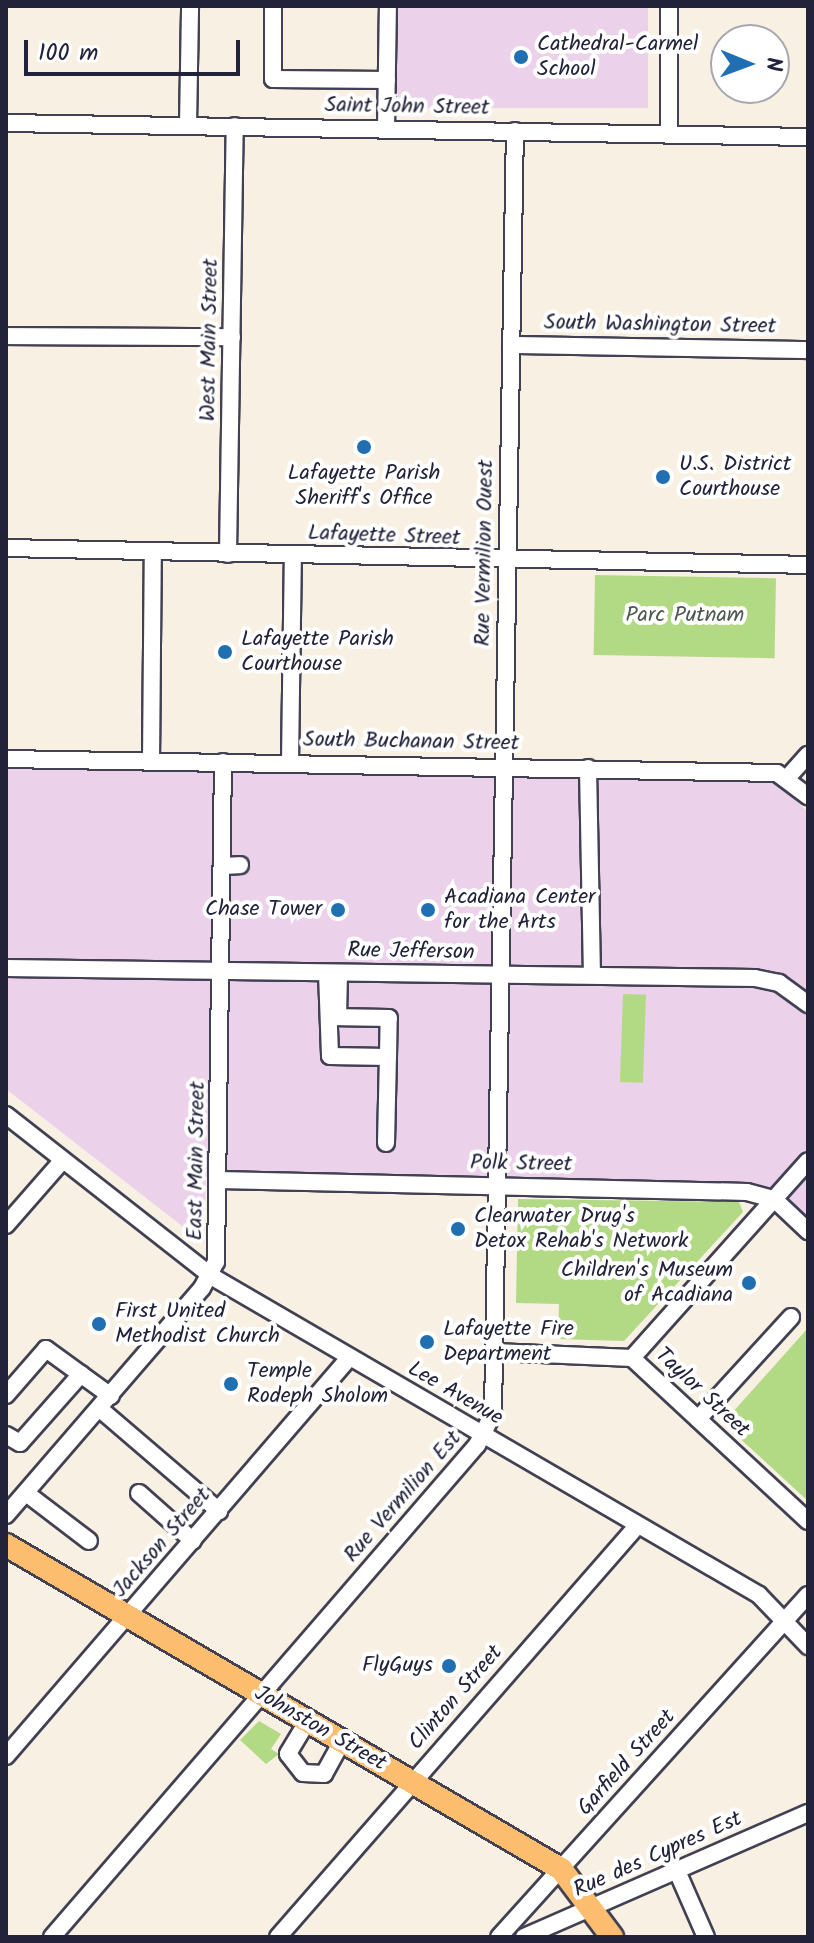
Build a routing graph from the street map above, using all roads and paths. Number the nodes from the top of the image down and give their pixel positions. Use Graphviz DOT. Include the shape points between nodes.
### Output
graph roads {
  1 [pos="190,6"];
  2 [pos="273,6"];
  3 [pos="388,6"];
  4 [pos="669,6"];
  5 [pos="387,80"];
  6 [pos="6,123"];
  7 [pos="188,125"];
  8 [pos="235,126"];
  9 [pos="386,129"];
  10 [pos="515,131"];
  11 [pos="669,135"];
  12 [pos="808,137"];
  13 [pos="6,336"];
  14 [pos="232,337"];
  15 [pos="511,345"];
  16 [pos="808,350"];
  17 [pos="6,548"];
  18 [pos="153,551"];
  19 [pos="228,554"];
  20 [pos="293,556"];
  21 [pos="506,562"];
  22 [pos="806,567"];
  23 [pos="808,755"];
  24 [pos="6,759"];
  25 [pos="151,761"];
  26 [pos="223,762"];
  27 [pos="290,762"];
  28 [pos="504,765"];
  29 [pos="588,768"];
  30 [pos="788,777"];
  31 [pos="808,796"];
  32 [pos="240,865"];
  33 [pos="222,866"];
  34 [pos="6,968"];
  35 [pos="221,971"];
  36 [pos="333,973"];
  37 [pos="592,973"];
  38 [pos="500,976"];
  39 [pos="807,1000"];
  40 [pos="334,1017"];
  41 [pos="388,1057"];
  42 [pos="6,1115"];
  43 [pos="386,1143"];
  44 [pos="62,1161"];
  45 [pos="808,1161"];
  46 [pos="219,1180"];
  47 [pos="497,1185"];
  48 [pos="774,1199"];
  49 [pos="6,1225"];
  50 [pos="808,1231"];
  51 [pos="211,1276"];
  52 [pos="791,1317"];
  53 [pos="495,1352"];
  54 [pos="349,1358"];
  55 [pos="632,1358"];
  56 [pos="81,1374"];
  57 [pos="6,1395"];
  58 [pos="111,1396"];
  59 [pos="100,1409"];
  60 [pos="698,1419"];
  61 [pos="6,1435"];
  62 [pos="484,1436"];
  63 [pos="26,1493"];
  64 [pos="139,1493"];
  65 [pos="219,1511"];
  66 [pos="6,1515"];
  67 [pos="808,1521"];
  68 [pos="637,1526"];
  69 [pos="89,1541"];
  70 [pos="193,1541"];
  71 [pos="6,1545"];
  72 [pos="808,1595"];
  73 [pos="128,1614"];
  74 [pos="788,1618"];
  75 [pos="808,1646"];
  76 [pos="260,1696"];
  77 [pos="307,1722"];
  78 [pos="342,1742"];
  79 [pos="6,1756"];
  80 [pos="412,1781"];
  81 [pos="808,1813"];
  82 [pos="561,1869"];
  83 [pos="677,1871"];
  84 [pos="595,1907"];
  85 [pos="52,1937"];
  86 [pos="278,1937"];
  87 [pos="499,1937"];
  88 [pos="524,1937"];
  89 [pos="612,1937"];
  90 [pos="706,1937"];
  1 -- 7 [label="street"];
  2 -- 5 [label="street" via="273,79"];
  3 -- 5 [label="street"];
  4 -- 11 [label="street"];
  5 -- 9 [label="street"];
  6 -- 7 [label="street, Saint John Street"];
  7 -- 8 [label="street, Saint John Street"];
  8 -- 9 [label="street, Saint John Street"];
  8 -- 14 [label="street, West Main Street"];
  9 -- 10 [label="street, Saint John Street"];
  10 -- 11 [label="street, Saint John Street"];
  10 -- 15 [label="street, Rue Vermilion Ouest"];
  11 -- 12 [label="street, Saint John Street"];
  13 -- 14 [label="street"];
  14 -- 19 [label="street, West Main Street"];
  15 -- 16 [label="street, South Washington Street"];
  15 -- 21 [label="street, Rue Vermilion Ouest"];
  17 -- 18 [label="street, Lafayette Street"];
  18 -- 19 [label="street, Lafayette Street"];
  18 -- 25 [label="street"];
  19 -- 20 [label="street, Lafayette Street"];
  20 -- 21 [label="street, Lafayette Street"];
  20 -- 27 [label="street"];
  21 -- 22 [label="street, Lafayette Street"];
  21 -- 28 [label="street, Rue Vermilion Ouest"];
  23 -- 30 [label="street"];
  24 -- 25 [label="street, South Buchanan Street"];
  25 -- 26 [label="street, South Buchanan Street"];
  26 -- 27 [label="street, South Buchanan Street"];
  26 -- 33 [label="street, East Main Street"];
  27 -- 28 [label="street, South Buchanan Street"];
  28 -- 29 [label="street, South Buchanan Street"];
  28 -- 38 [label="street, Rue Vermilion Ouest"];
  29 -- 30 [label="street, South Buchanan Street"];
  29 -- 37 [label="street"];
  30 -- 31 [label="street"];
  32 -- 33 [label="street"];
  33 -- 35 [label="street, East Main Street"];
  34 -- 35 [label="street, Rue Jefferson"];
  35 -- 36 [label="street, Rue Jefferson"];
  35 -- 46 [label="street, East Main Street"];
  36 -- 38 [label="street, Rue Jefferson"];
  36 -- 40 [label="street"];
  37 -- 38 [label="street, Rue Jefferson"];
  37 -- 39 [label="street, Rue Jefferson" via="769,980"];
  38 -- 47 [label="street, Rue Vermilion Est"];
  40 -- 41 [label="street" via="389,1018"];
  40 -- 41 [label="street" via="330,1056"];
  41 -- 43 [label="street"];
  42 -- 44 [label="street, Lee Avenue"];
  44 -- 49 [label="street"];
  44 -- 51 [label="street, Lee Avenue"];
  45 -- 48 [label="street"];
  46 -- 47 [label="street, Polk Street"];
  46 -- 51 [label="street, East Main Street"];
  47 -- 48 [label="street, Polk Street" via="747,1192"];
  47 -- 53 [label="street, Rue Vermilion Est"];
  48 -- 50 [label="street"];
  48 -- 55 [label="street"];
  51 -- 54 [label="street, Lee Avenue"];
  51 -- 58 [label="street"];
  52 -- 60 [label="street"];
  53 -- 55 [label="street, Taylor Street"];
  53 -- 62 [label="street, Rue Vermilion Est" via="493,1413"];
  54 -- 62 [label="street, Lee Avenue"];
  54 -- 65 [label="street, Jackson Street"];
  55 -- 60 [label="street, Taylor Street"];
  56 -- 57 [label="street" via="46,1349"];
  56 -- 58 [label="street"];
  56 -- 61 [label="street" via="20,1443"];
  58 -- 59 [label="street"];
  59 -- 63 [label="street"];
  59 -- 65 [label="street"];
  60 -- 67 [label="street, Taylor Street"];
  62 -- 68 [label="street, Lee Avenue"];
  62 -- 76 [label="street, Rue Vermilion Est"];
  63 -- 66 [label="street"];
  63 -- 69 [label="street"];
  64 -- 70 [label="street"];
  65 -- 70 [label="street, Jackson Street"];
  68 -- 74 [label="street, Lee Avenue"];
  68 -- 80 [label="street, Clinton Street"];
  70 -- 73 [label="street, Jackson Street"];
  71 -- 73 [label="main road, Johnston Street"];
  72 -- 74 [label="street, Garfield Street"];
  73 -- 76 [label="main road, Johnston Street"];
  73 -- 79 [label="street, Jackson Street"];
  74 -- 75 [label="street, Lee Avenue"];
  74 -- 82 [label="street, Garfield Street"];
  76 -- 77 [label="main road, Johnston Street"];
  76 -- 85 [label="street, Rue Vermilion Est"];
  77 -- 78 [label="main road, Johnston Street"];
  77 -- 78 [label="street" via="288,1754 303,1773 324,1774"];
  78 -- 80 [label="main road, Johnston Street"];
  80 -- 82 [label="main road, Johnston Street"];
  80 -- 86 [label="street, Clinton Street"];
  81 -- 83 [label="street, Rue des Cypres Est"];
  82 -- 84 [label="main road, Johnston Street"];
  82 -- 87 [label="street, Garfield Street"];
  83 -- 84 [label="street, Rue des Cypres Est"];
  83 -- 90 [label="street"];
  84 -- 88 [label="street, Rue des Cypres Est"];
  84 -- 89 [label="main road, Johnston Street"];
}
